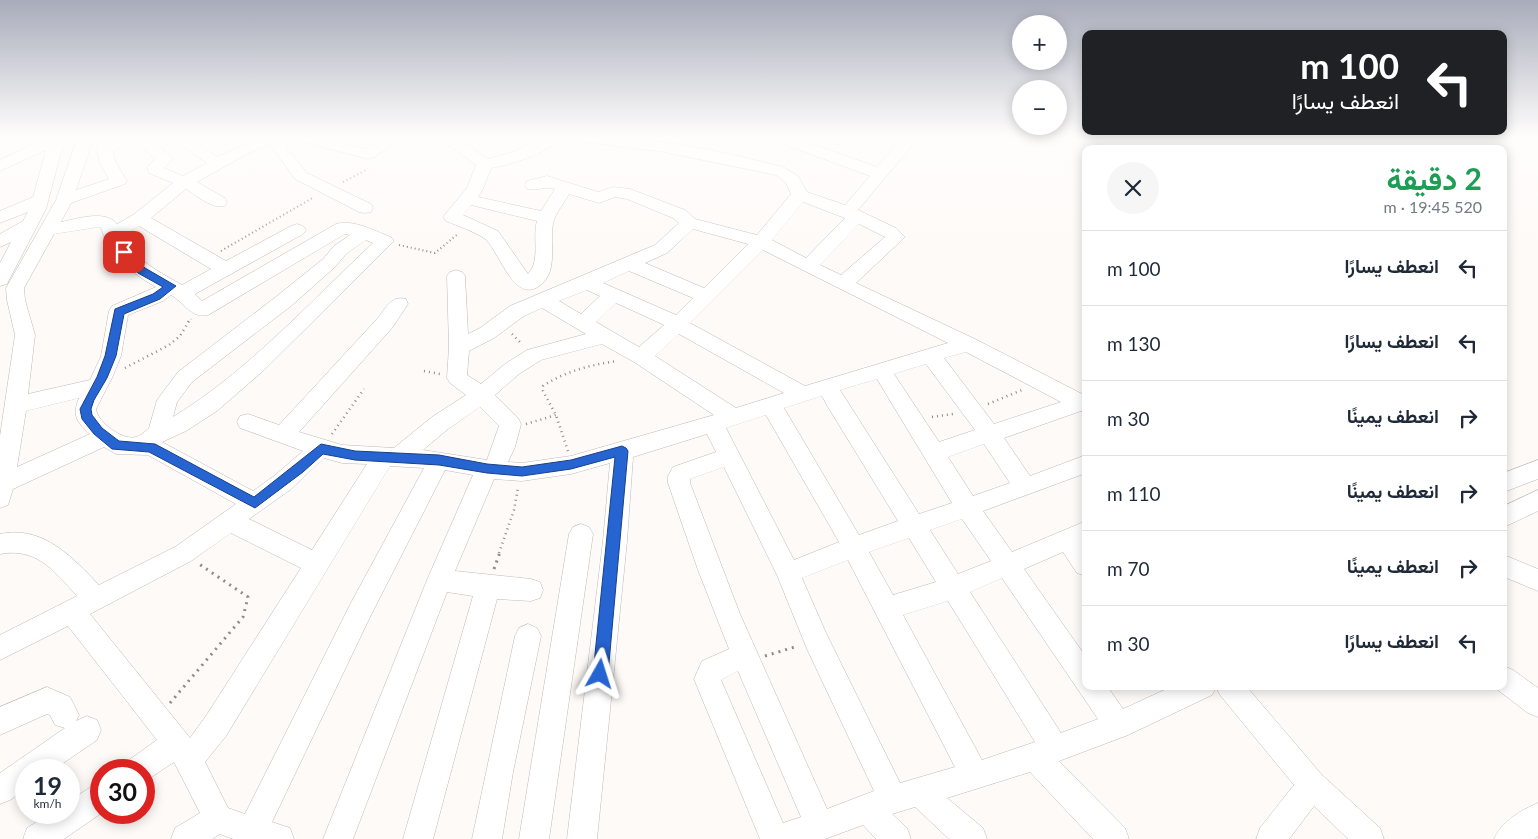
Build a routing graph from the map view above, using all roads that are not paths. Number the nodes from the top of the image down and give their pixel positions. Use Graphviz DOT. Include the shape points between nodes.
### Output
graph roads {
  1 [pos="47,175"];
  2 [pos="73,175"];
  3 [pos="115,175"];
  4 [pos="167,175"];
  5 [pos="196,175"];
  6 [pos="300,175"];
  7 [pos="482,175"];
  8 [pos="788,175"];
  9 [pos="879,175"];
  10 [pos="184,182"];
  11 [pos="533,185"];
  12 [pos="565,186"];
  13 [pos="800,195"];
  14 [pos="42,198"];
  15 [pos="466,199"];
  16 [pos="64,200"];
  17 [pos="219,202"];
  18 [pos="365,208"];
  19 [pos="852,215"];
  20 [pos="0,218"];
  21 [pos="546,218"];
  22 [pos="139,219"];
  23 [pos="689,223"];
  24 [pos="29,225"];
  25 [pos="48,229"];
  26 [pos="297,230"];
  27 [pos="365,233"];
  28 [pos="112,234"];
  29 [pos="0,241"];
  30 [pos="761,242"];
  31 [pos="630,264"];
  32 [pos="809,266"];
  33 [pos="225,269"];
  34 [pos="456,276"];
  35 [pos="0,280"];
  36 [pos="588,282"];
  37 [pos="530,283"];
  38 [pos="843,284"];
  39 [pos="177,290"];
  40 [pos="613,295"];
  41 [pos="706,296"];
  42 [pos="538,302"];
  43 [pos="399,304"];
  44 [pos="582,324"];
  45 [pos="677,325"];
  46 [pos="604,336"];
  47 [pos="968,344"];
  48 [pos="459,347"];
  49 [pos="931,356"];
  50 [pos="641,357"];
  51 [pos="881,370"];
  52 [pos="99,382"];
  53 [pos="828,386"];
  54 [pos="805,394"];
  55 [pos="482,395"];
  56 [pos="1082,403"];
  57 [pos="771,404"];
  58 [pos="16,405"];
  59 [pos="1082,405"];
  60 [pos="723,421"];
  61 [pos="248,422"];
  62 [pos="284,434"];
  63 [pos="989,435"];
  64 [pos="105,437"];
  65 [pos="151,439"];
  66 [pos="321,448"];
  67 [pos="622,451"];
  68 [pos="933,453"];
  69 [pos="728,456"];
  70 [pos="391,458"];
  71 [pos="439,460"];
  72 [pos="1082,467"];
  73 [pos="490,469"];
  74 [pos="1538,469"];
  75 [pos="1507,483"];
  76 [pos="1025,487"];
  77 [pos="1,490"];
  78 [pos="1538,500"];
  79 [pos="255,503"];
  80 [pos="968,508"];
  81 [pos="1507,516"];
  82 [pos="230,521"];
  83 [pos="915,527"];
  84 [pos="581,534"];
  85 [pos="1077,536"];
  86 [pos="0,544"];
  87 [pos="854,547"];
  88 [pos="1082,552"];
  89 [pos="317,564"];
  90 [pos="1009,566"];
  91 [pos="1507,567"];
  92 [pos="788,573"];
  93 [pos="439,580"];
  94 [pos="1538,580"];
  95 [pos="488,587"];
  96 [pos="953,588"];
  97 [pos="531,590"];
  98 [pos="96,599"];
  99 [pos="886,609"];
  100 [pos="72,610"];
  101 [pos="528,636"];
  102 [pos="0,648"];
  103 [pos="746,659"];
  104 [pos="1082,674"];
  105 [pos="1507,681"];
  106 [pos="1094,690"];
  107 [pos="1187,690"];
  108 [pos="1232,690"];
  109 [pos="1538,704"];
  110 [pos="0,721"];
  111 [pos="1118,725"];
  112 [pos="182,750"];
  113 [pos="1045,752"];
  114 [pos="40,759"];
  115 [pos="155,763"];
  116 [pos="975,776"];
  117 [pos="15,780"];
  118 [pos="1312,785"];
  119 [pos="0,790"];
  120 [pos="894,800"];
  121 [pos="90,804"];
  122 [pos="218,818"];
  123 [pos="1538,818"];
  124 [pos="820,826"];
  125 [pos="254,835"];
  126 [pos="38,839"];
  127 [pos="186,839"];
  128 [pos="338,839"];
  129 [pos="418,839"];
  130 [pos="487,839"];
  131 [pos="534,839"];
  132 [pos="582,839"];
  133 [pos="775,839"];
  134 [pos="779,839"];
  135 [pos="896,839"];
  136 [pos="972,839"];
  137 [pos="1114,839"];
  138 [pos="1271,839"];
  139 [pos="1369,839"];
  140 [pos="1509,839"];
  1 -- 14 [label="street"];
  2 -- 16 [label="street"];
  3 -- 16 [label="street" via="119,181"];
  4 -- 10 [label="street"];
  5 -- 10 [label="street"];
  6 -- 18 [label="street"];
  7 -- 15 [label="street"];
  8 -- 13 [label="street" via="797,184"];
  9 -- 19 [label="street"];
  10 -- 17 [label="street"];
  10 -- 22 [label="street"];
  11 -- 12 [label="street" via="547,181"];
  12 -- 21 [label="street"];
  12 -- 23 [label="street" via="599,198 612,192 630,194 679,214"];
  13 -- 19 [label="street"];
  13 -- 30 [label="street"];
  14 -- 20 [label="street"];
  14 -- 24 [label="street"];
  15 -- 21 [label="street"];
  15 -- 37 [label="street" via="452,216 492,235 520,278"];
  16 -- 25 [label="street"];
  19 -- 32 [label="street"];
  19 -- 38 [label="street" via="896,237"];
  21 -- 37 [label="street" via="544,257 538,275"];
  22 -- 28 [label="street"];
  22 -- 33 [label="street"];
  23 -- 30 [label="street"];
  23 -- 31 [label="street" via="666,246"];
  24 -- 29 [label="street"];
  24 -- 35 [label="street"];
  25 -- 28 [label="street" via="101,221 109,224"];
  25 -- 58 [label="street" via="15,288 25,335"];
  26 -- 33 [label="street"];
  27 -- 39 [label="street" via="345,227 338,229 201,310"];
  27 -- 65 [label="street" via="185,378 167,400"];
  27 -- 65 [label="street" via="385,241 236,384 204,410"];
  28 -- 39 [label="street" via="118,247 142,271"];
  30 -- 32 [label="street"];
  30 -- 41 [label="street"];
  31 -- 36 [label="street"];
  31 -- 41 [label="street"];
  32 -- 38 [label="street"];
  33 -- 39 [label="street"];
  34 -- 48 [label="street"];
  36 -- 40 [label="street"];
  36 -- 42 [label="street"];
  37 -- 42 [label="street"];
  38 -- 47 [label="street"];
  39 -- 52 [label="street" via="119,312 110,356"];
  40 -- 44 [label="street"];
  40 -- 45 [label="street"];
  41 -- 45 [label="street"];
  42 -- 44 [label="street"];
  42 -- 48 [label="street"];
  43 -- 62 [label="street"];
  44 -- 46 [label="street"];
  45 -- 50 [label="street"];
  45 -- 54 [label="street"];
  46 -- 50 [label="street"];
  46 -- 55 [label="street" via="534,355"];
  47 -- 49 [label="street"];
  47 -- 56 [label="street"];
  48 -- 55 [label="street" via="457,378"];
  49 -- 51 [label="street"];
  49 -- 63 [label="street"];
  50 -- 60 [label="street"];
  51 -- 53 [label="street"];
  51 -- 68 [label="street"];
  52 -- 58 [label="street"];
  52 -- 64 [label="street" via="86,416"];
  53 -- 54 [label="street"];
  53 -- 83 [label="street"];
  54 -- 57 [label="street"];
  55 -- 70 [label="street"];
  55 -- 73 [label="street" via="509,421 510,429"];
  57 -- 60 [label="street"];
  57 -- 87 [label="street"];
  58 -- 77 [label="street"];
  59 -- 63 [label="street"];
  60 -- 67 [label="street"];
  60 -- 69 [label="street"];
  61 -- 62 [label="street"];
  62 -- 66 [label="street"];
  63 -- 68 [label="street"];
  63 -- 76 [label="street"];
  64 -- 65 [label="street" via="116,445"];
  64 -- 77 [label="street"];
  65 -- 79 [label="street" via="164,453"];
  66 -- 70 [label="street" via="342,454"];
  66 -- 79 [label="street"];
  67 -- 73 [label="street" via="522,472"];
  67 -- 132 [label="street"];
  68 -- 80 [label="street"];
  69 -- 92 [label="street"];
  69 -- 103 [label="street" via="682,473 678,479 694,530"];
  70 -- 71 [label="street"];
  70 -- 89 [label="street"];
  71 -- 73 [label="street"];
  71 -- 125 [label="street" via="361,609"];
  72 -- 76 [label="street"];
  73 -- 93 [label="street"];
  74 -- 75 [label="street"];
  76 -- 80 [label="street"];
  78 -- 81 [label="street"];
  79 -- 82 [label="street"];
  80 -- 83 [label="street"];
  80 -- 90 [label="street"];
  82 -- 89 [label="street"];
  82 -- 98 [label="street" via="183,554"];
  83 -- 87 [label="street"];
  83 -- 96 [label="street"];
  84 -- 131 [label="street"];
  85 -- 88 [label="street"];
  85 -- 90 [label="street"];
  86 -- 98 [label="street" via="16,541 40,547"];
  87 -- 92 [label="street"];
  87 -- 99 [label="street"];
  89 -- 112 [label="street" via="216,726 199,749"];
  90 -- 96 [label="street"];
  90 -- 104 [label="street"];
  91 -- 94 [label="street"];
  92 -- 120 [label="street" via="816,640"];
  93 -- 95 [label="street"];
  93 -- 128 [label="street"];
  95 -- 97 [label="street"];
  95 -- 129 [label="street"];
  96 -- 99 [label="street"];
  96 -- 113 [label="street"];
  98 -- 100 [label="street"];
  99 -- 116 [label="street"];
  100 -- 102 [label="street"];
  100 -- 112 [label="street"];
  101 -- 130 [label="street"];
  103 -- 124 [label="street"];
  103 -- 133 [label="street" via="712,669 707,679"];
  105 -- 109 [label="street"];
  106 -- 111 [label="street"];
  107 -- 111 [label="street"];
  108 -- 118 [label="street"];
  110 -- 114 [label="street" via="47,700 60,706 76,723"];
  111 -- 113 [label="street"];
  112 -- 115 [label="street"];
  112 -- 122 [label="street"];
  113 -- 116 [label="street"];
  113 -- 137 [label="street"];
  116 -- 120 [label="street"];
  117 -- 119 [label="street"];
  118 -- 138 [label="street"];
  118 -- 139 [label="street"];
  120 -- 124 [label="street"];
  120 -- 135 [label="street"];
  120 -- 136 [label="street" via="948,819"];
  121 -- 126 [label="street"];
  122 -- 125 [label="street"];
  122 -- 127 [label="street"];
  123 -- 140 [label="street"];
  124 -- 134 [label="street"];
}
